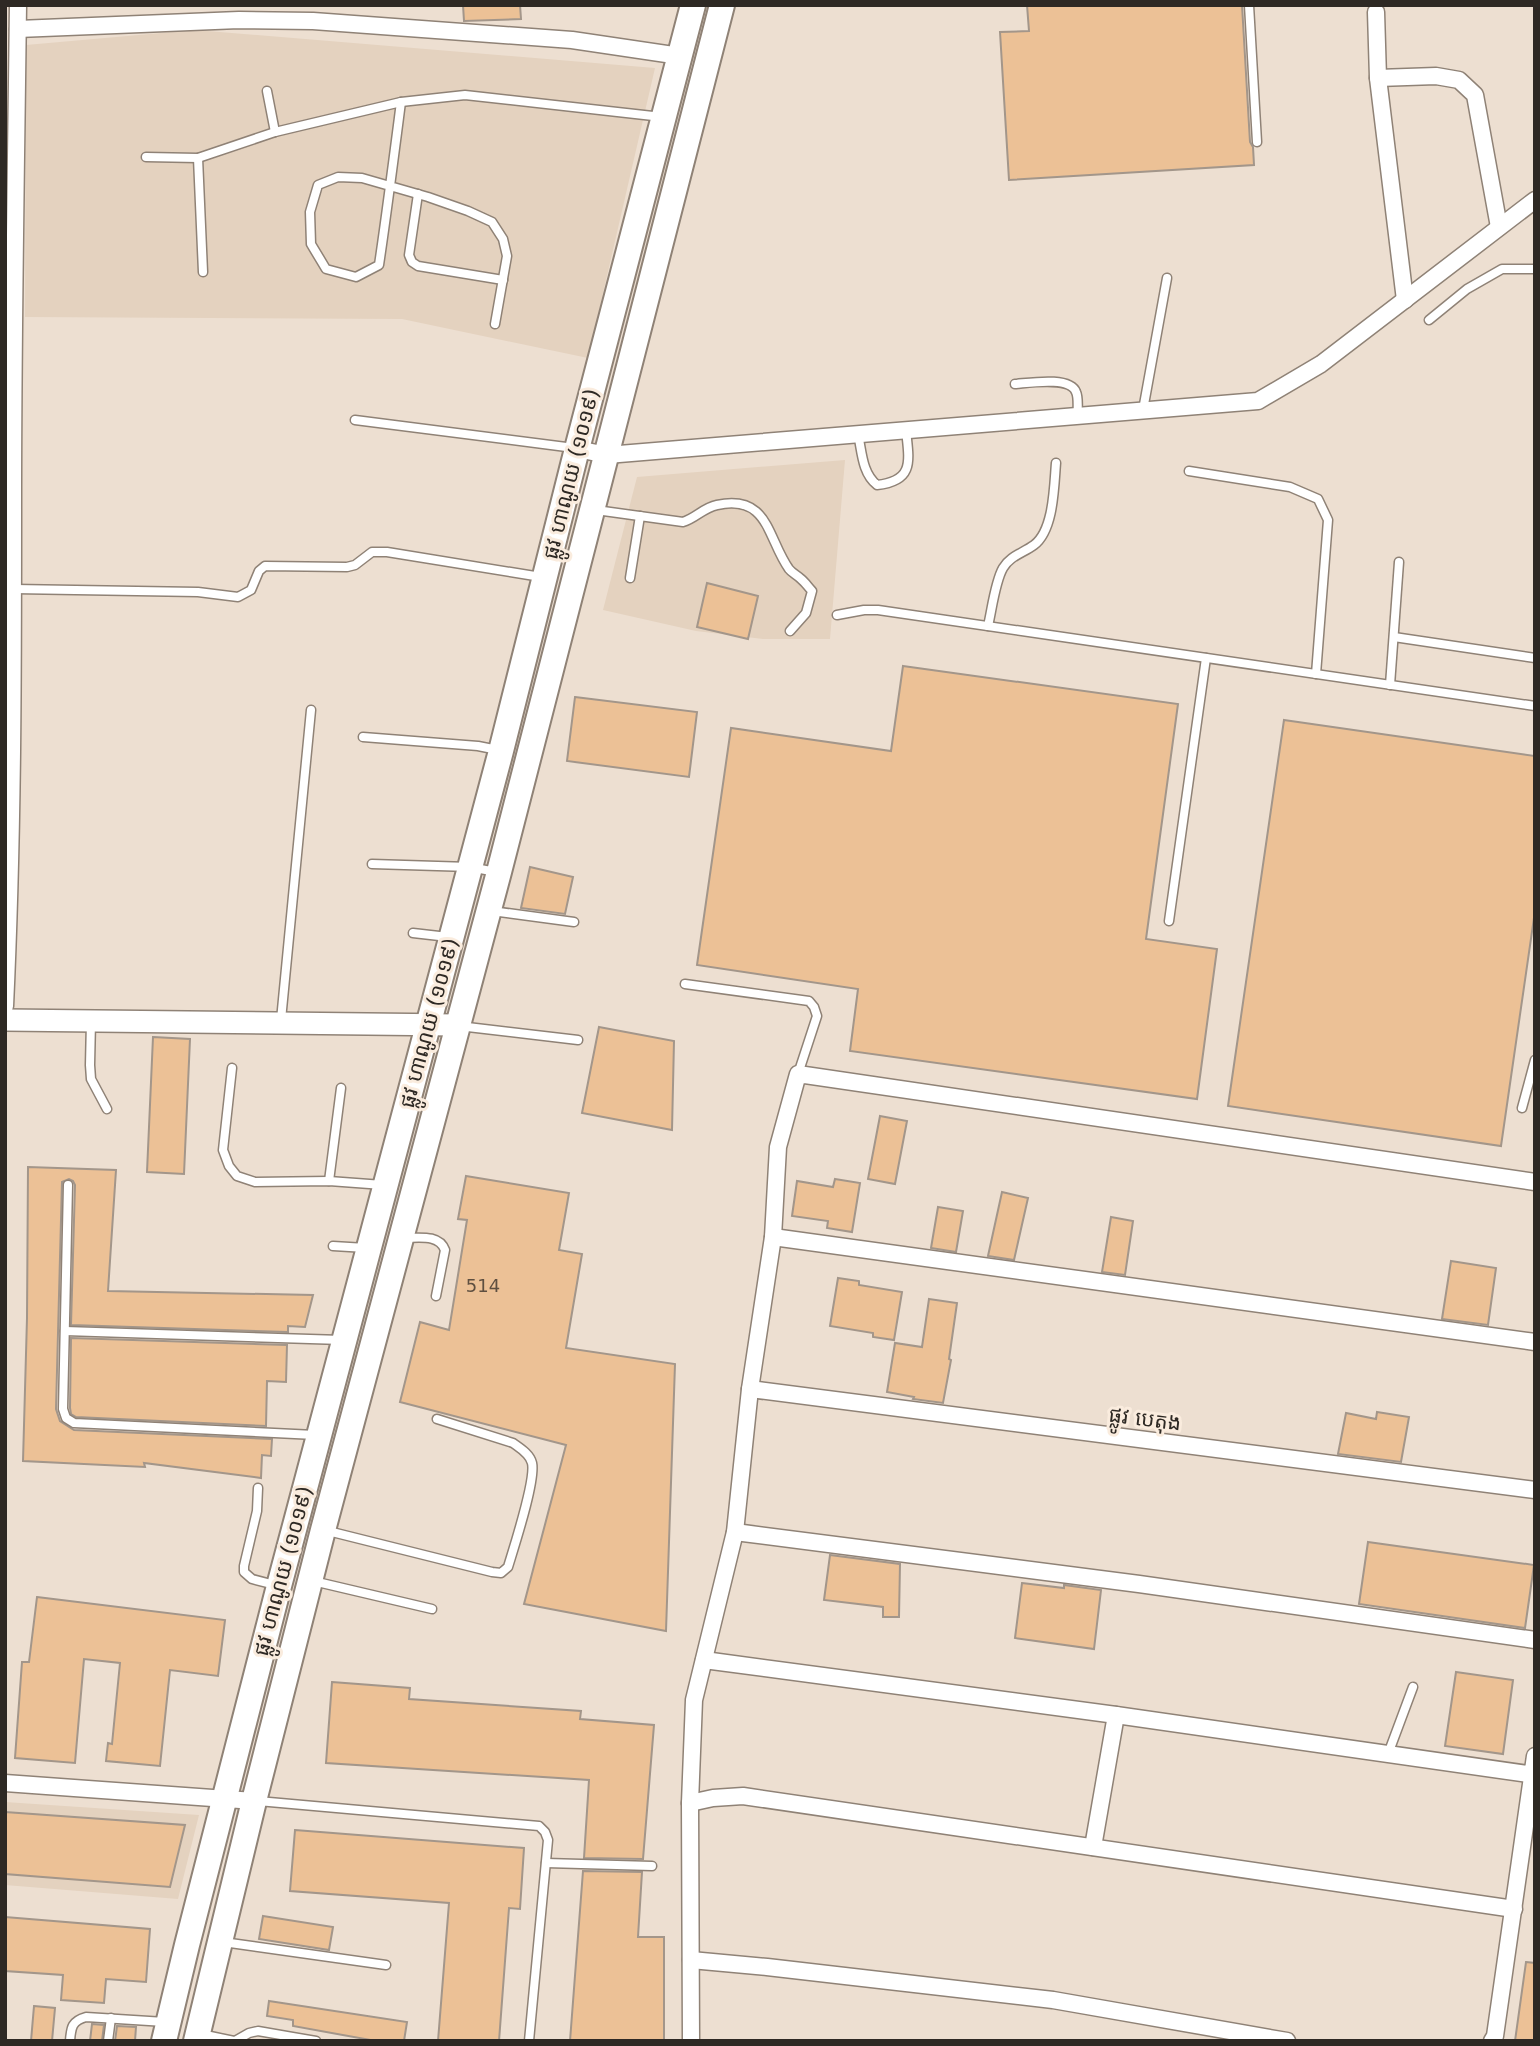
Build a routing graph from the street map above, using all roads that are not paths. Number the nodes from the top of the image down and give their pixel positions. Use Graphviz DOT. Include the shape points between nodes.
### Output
graph roads {
  1 [pos="18,5"];
  2 [pos="681,5"];
  3 [pos="693,5"];
  4 [pos="722,5"];
  5 [pos="1249,5"];
  6 [pos="1376,12"];
  7 [pos="18,29"];
  8 [pos="713,41"];
  9 [pos="682,45"];
  10 [pos="1378,78"];
  11 [pos="267,91"];
  12 [pos="401,102"];
  13 [pos="664,117"];
  14 [pos="275,132"];
  15 [pos="1257,142"];
  16 [pos="146,157"];
  17 [pos="198,158"];
  18 [pos="390,186"];
  19 [pos="418,194"];
  20 [pos="1535,200"];
  21 [pos="1499,227"];
  22 [pos="1535,269"];
  23 [pos="203,272"];
  24 [pos="1167,278"];
  25 [pos="503,280"];
  26 [pos="1405,300"];
  27 [pos="1429,320"];
  28 [pos="495,324"];
  29 [pos="1015,384"];
  30 [pos="1143,410"];
  31 [pos="1078,416"];
  32 [pos="355,420"];
  33 [pos="906,430"];
  34 [pos="858,434"];
  35 [pos="577,449"];
  36 [pos="607,455"];
  37 [pos="1056,463"];
  38 [pos="1189,471"];
  39 [pos="9,495"];
  40 [pos="593,510"];
  41 [pos="640,516"];
  42 [pos="1399,562"];
  43 [pos="545,578"];
  44 [pos="630,578"];
  45 [pos="14,589"];
  46 [pos="836,615"];
  47 [pos="988,626"];
  48 [pos="790,631"];
  49 [pos="1394,637"];
  50 [pos="10,643"];
  51 [pos="1206,658"];
  52 [pos="1535,658"];
  53 [pos="1316,674"];
  54 [pos="1390,685"];
  55 [pos="1535,706"];
  56 [pos="311,710"];
  57 [pos="363,737"];
  58 [pos="501,751"];
  59 [pos="372,864"];
  60 [pos="470,867"];
  61 [pos="499,872"];
  62 [pos="8,893"];
  63 [pos="489,911"];
  64 [pos="1169,921"];
  65 [pos="574,922"];
  66 [pos="413,933"];
  67 [pos="451,938"];
  68 [pos="685,984"];
  69 [pos="5,1006"];
  70 [pos="5,1020"];
  71 [pos="91,1021"];
  72 [pos="280,1023"];
  73 [pos="429,1025"];
  74 [pos="457,1025"];
  75 [pos="578,1040"];
  76 [pos="1535,1060"];
  77 [pos="232,1068"];
  78 [pos="798,1074"];
  79 [pos="341,1088"];
  80 [pos="1522,1108"];
  81 [pos="107,1110"];
  82 [pos="330,1181"];
  83 [pos="1535,1182"];
  84 [pos="68,1185"];
  85 [pos="386,1185"];
  86 [pos="773,1237"];
  87 [pos="401,1238"];
  88 [pos="333,1246"];
  89 [pos="369,1248"];
  90 [pos="436,1296"];
  91 [pos="65,1331"];
  92 [pos="345,1340"];
  93 [pos="1535,1342"];
  94 [pos="750,1389"];
  95 [pos="437,1419"];
  96 [pos="319,1436"];
  97 [pos="258,1488"];
  98 [pos="1535,1490"];
  99 [pos="323,1530"];
  100 [pos="735,1532"];
  101 [pos="310,1581"];
  102 [pos="279,1586"];
  103 [pos="432,1609"];
  104 [pos="1535,1640"];
  105 [pos="704,1660"];
  106 [pos="1413,1687"];
  107 [pos="1116,1715"];
  108 [pos="1388,1754"];
  109 [pos="1535,1756"];
  110 [pos="1534,1775"];
  111 [pos="5,1783"];
  112 [pos="224,1800"];
  113 [pos="254,1801"];
  114 [pos="690,1803"];
  115 [pos="1093,1847"];
  116 [pos="546,1863"];
  117 [pos="652,1866"];
  118 [pos="1514,1909"];
  119 [pos="220,1942"];
  120 [pos="691,1960"];
  121 [pos="386,1965"];
  122 [pos="111,2018"];
  123 [pos="166,2031"];
  124 [pos="197,2037"];
  125 [pos="70,2041"];
  126 [pos="108,2041"];
  127 [pos="234,2041"];
  128 [pos="316,2041"];
  129 [pos="529,2041"];
  130 [pos="691,2041"];
  131 [pos="1287,2041"];
  132 [pos="1492,2041"];
  1 -- 7 [label="street"];
  2 -- 9 [label="street"];
  3 -- 9 [label="main road, ផ្លូវ ហាណូយ (១០១៩)"];
  4 -- 8 [label="main road, ផ្លូវ ហាណូយ (១០១៩)"];
  5 -- 15 [label="lane"];
  6 -- 10 [label="street"];
  7 -- 9 [label="street" via="313,21"];
  7 -- 39 [label="street"];
  8 -- 9 [label="street"];
  8 -- 36 [label="main road, ផ្លូវ ហាណូយ (១០១៩)"];
  9 -- 13 [label="main road, ផ្លូវ ហាណូយ (១០១៩)"];
  10 -- 21 [label="street" via="1436,76 1459,80 1475,94"];
  10 -- 26 [label="street"];
  11 -- 14 [label="lane"];
  12 -- 13 [label="lane" via="465,95"];
  12 -- 14 [label="lane"];
  12 -- 18 [label="lane"];
  13 -- 35 [label="main road, ផ្លូវ ហាណូយ (១០១៩)"];
  14 -- 17 [label="lane"];
  16 -- 17 [label="lane"];
  17 -- 23 [label="lane"];
  18 -- 18 [label="lane" via="379,265 356,277 326,269 311,244 310,212 318,185 338,177"];
  18 -- 19 [label="lane"];
  19 -- 25 [label="lane" via="492,222 507,256"];
  19 -- 25 [label="lane" via="409,256 412,262"];
  20 -- 21 [label="street"];
  21 -- 26 [label="street"];
  22 -- 27 [label="lane" via="1502,269 1467,289"];
  24 -- 30 [label="lane"];
  25 -- 28 [label="lane"];
  26 -- 30 [label="street" via="1321,364 1258,401"];
  29 -- 31 [label="lane" via="1069,384 1076,392"];
  30 -- 31 [label="street"];
  31 -- 33 [label="street"];
  32 -- 35 [label="lane"];
  33 -- 34 [label="street"];
  33 -- 34 [label="lane" via="907,470 889,484 870,480"];
  34 -- 36 [label="street"];
  35 -- 36 [label="street"];
  35 -- 43 [label="main road, ផ្លូវ ហាណូយ (១០១៩)"];
  36 -- 40 [label="main road, ផ្លូវ ហាណូយ (១០១៩)"];
  37 -- 47 [label="lane" via="1044,533 1037,543 1009,559 1002,570"];
  38 -- 53 [label="lane" via="1290,487 1318,499 1328,520"];
  39 -- 45 [label="street"];
  40 -- 41 [label="lane"];
  40 -- 61 [label="main road, ផ្លូវ ហាណូយ (១០១៩)"];
  41 -- 44 [label="lane"];
  41 -- 48 [label="lane" via="683,522 703,510 732,503 759,513 790,571 812,591 806,613"];
  42 -- 49 [label="lane"];
  43 -- 45 [label="lane" via="372,552 347,567 265,566 251,590 239,597 198,592"];
  43 -- 58 [label="main road, ផ្លូវ ហាណូយ (១០១៩)"];
  45 -- 50 [label="street"];
  46 -- 47 [label="lane" via="878,610"];
  47 -- 51 [label="lane"];
  49 -- 52 [label="lane"];
  49 -- 54 [label="lane"];
  50 -- 62 [label="street"];
  51 -- 53 [label="lane"];
  51 -- 64 [label="lane"];
  53 -- 54 [label="lane"];
  54 -- 55 [label="lane"];
  56 -- 72 [label="lane"];
  57 -- 58 [label="lane"];
  58 -- 60 [label="main road, ផ្លូវ ហាណូយ (១០១៩)"];
  59 -- 60 [label="lane"];
  60 -- 61 [label="lane"];
  60 -- 67 [label="main road, ផ្លូវ ហាណូយ (១០១៩)"];
  61 -- 63 [label="main road, ផ្លូវ ហាណូយ (១០១៩)"];
  62 -- 69 [label="street"];
  63 -- 65 [label="lane"];
  63 -- 74 [label="main road, ផ្លូវ ហាណូយ (១០១៩)"];
  66 -- 67 [label="lane"];
  67 -- 73 [label="main road, ផ្លូវ ហាណូយ (១០១៩)"];
  68 -- 78 [label="lane" via="808,1001 817,1016"];
  70 -- 71 [label="street"];
  71 -- 72 [label="street"];
  71 -- 81 [label="lane" via="91,1079"];
  72 -- 73 [label="street"];
  73 -- 74 [label="street"];
  73 -- 85 [label="main road, ផ្លូវ ហាណូយ (១០១៩)"];
  74 -- 75 [label="lane"];
  74 -- 87 [label="main road, ផ្លូវ ហាណូយ (១០១៩)"];
  76 -- 80 [label="lane"];
  77 -- 82 [label="lane" via="223,1150 237,1176 255,1182"];
  78 -- 83 [label="street"];
  78 -- 86 [label="street" via="778,1147"];
  79 -- 82 [label="lane"];
  82 -- 85 [label="lane"];
  84 -- 91 [label="lane"];
  85 -- 89 [label="main road, ផ្លូវ ហាណូយ (១០១៩)"];
  86 -- 93 [label="street"];
  86 -- 94 [label="street"];
  87 -- 90 [label="lane" via="431,1238 443,1245"];
  87 -- 99 [label="main road, ផ្លូវ ហាណូយ (១០១៩)"];
  88 -- 89 [label="lane"];
  89 -- 92 [label="main road, ផ្លូវ ហាណូយ (១០១៩)"];
  91 -- 92 [label="lane"];
  91 -- 96 [label="lane" via="63,1409 74,1423"];
  92 -- 96 [label="main road, ផ្លូវ ហាណូយ (១០១៩)"];
  94 -- 98 [label="street, ផ្លូវ បេតុង"];
  94 -- 100 [label="street"];
  95 -- 99 [label="lane" via="513,1443 532,1461 533,1478 508,1567 501,1573 492,1572"];
  96 -- 102 [label="main road, ផ្លូវ ហាណូយ (១០១៩)"];
  97 -- 102 [label="lane" via="244,1572 252,1579"];
  99 -- 101 [label="main road, ផ្លូវ ហាណូយ (១០១៩)"];
  100 -- 104 [label="street"];
  100 -- 105 [label="street"];
  101 -- 103 [label="lane"];
  101 -- 113 [label="main road, ផ្លូវ ហាណូយ (១០១៩)"];
  102 -- 112 [label="main road, ផ្លូវ ហាណូយ (១០១៩)"];
  105 -- 107 [label="street"];
  105 -- 114 [label="street" via="694,1700"];
  106 -- 108 [label="lane"];
  107 -- 108 [label="street"];
  107 -- 115 [label="street"];
  108 -- 110 [label="street"];
  109 -- 110 [label="street"];
  110 -- 118 [label="street"];
  111 -- 112 [label="street"];
  112 -- 113 [label="street"];
  112 -- 123 [label="main road, ផ្លូវ ហាណូយ (១០១៩)"];
  113 -- 116 [label="lane" via="539,1826 548,1840"];
  113 -- 119 [label="main road, ផ្លូវ ហាណូយ (១០១៩)"];
  114 -- 115 [label="street" via="743,1796"];
  114 -- 120 [label="street"];
  115 -- 118 [label="street"];
  116 -- 117 [label="lane"];
  116 -- 129 [label="lane"];
  118 -- 132 [label="street"];
  119 -- 121 [label="lane"];
  119 -- 124 [label="main road, ផ្លូវ ហាណូយ (១០១៩)"];
  120 -- 130 [label="street"];
  120 -- 131 [label="street" via="1053,2000"];
  122 -- 123 [label="lane"];
  122 -- 125 [label="lane" via="77,2019"];
  122 -- 126 [label="lane"];
  124 -- 127 [label="lane"];
  127 -- 128 [label="lane" via="258,2031"];
}
